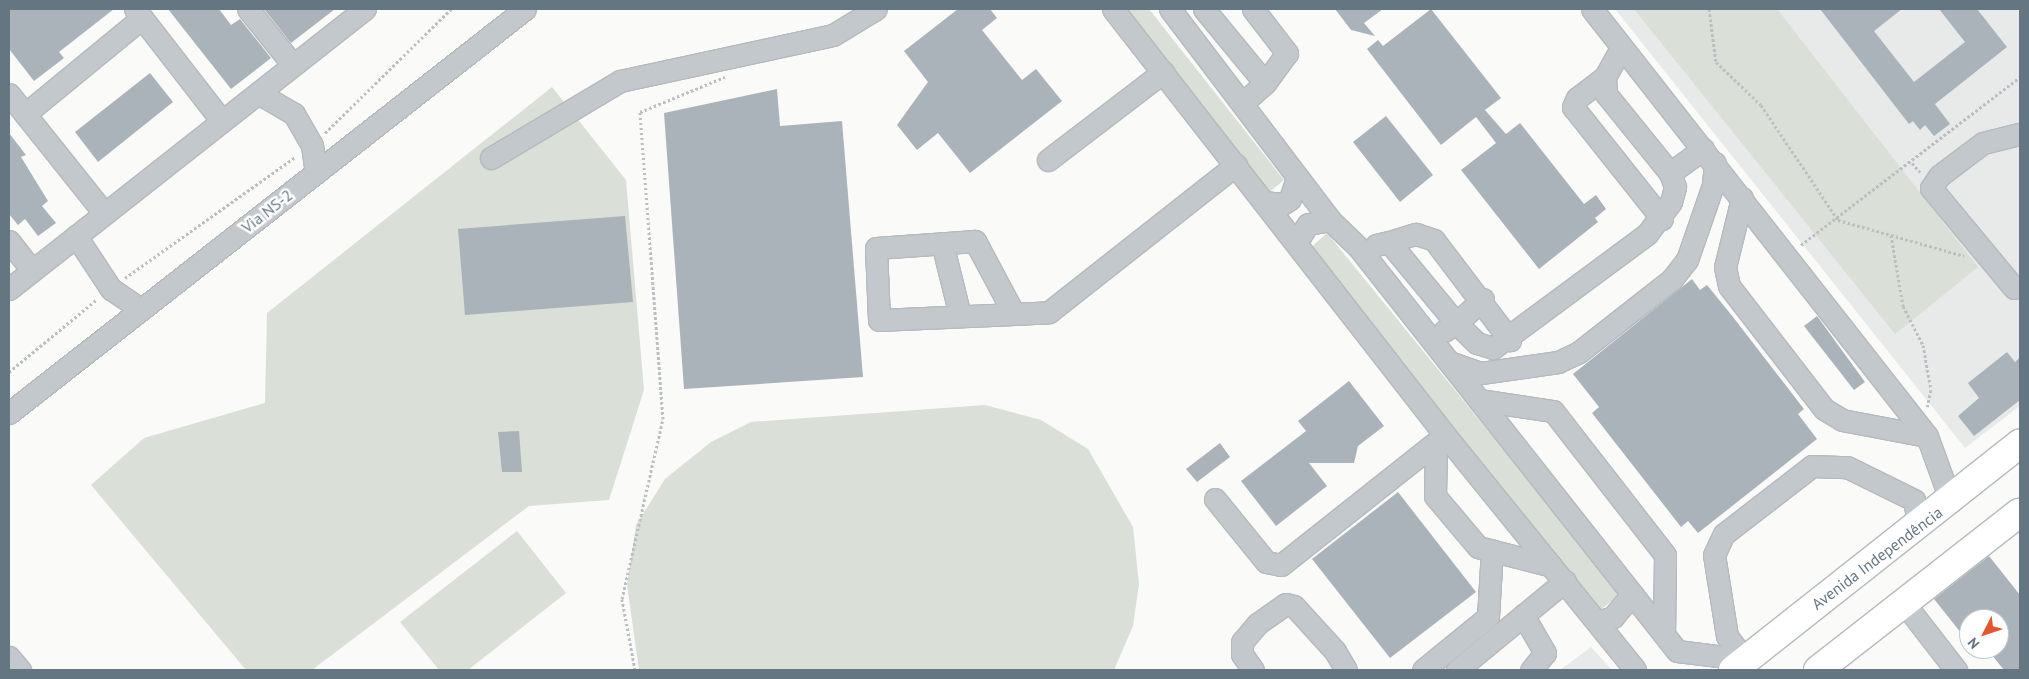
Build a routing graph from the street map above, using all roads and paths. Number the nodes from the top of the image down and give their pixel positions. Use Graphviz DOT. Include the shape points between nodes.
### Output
graph roads {
  1 [pos="248,9"];
  2 [pos="451,9"];
  3 [pos="526,9"];
  4 [pos="876,9"];
  5 [pos="1113,9"];
  6 [pos="1172,9"];
  7 [pos="1204,9"];
  8 [pos="1253,9"];
  9 [pos="1592,9"];
  10 [pos="1708,9"];
  11 [pos="352,12"];
  12 [pos="139,14"];
  13 [pos="1621,48"];
  14 [pos="742,55"];
  15 [pos="293,65"];
  16 [pos="1163,72"];
  17 [pos="2020,77"];
  18 [pos="1605,78"];
  19 [pos="1265,83"];
  20 [pos="258,93"];
  21 [pos="9,94"];
  22 [pos="1244,102"];
  23 [pos="25,114"];
  24 [pos="222,121"];
  25 [pos="2020,134"];
  26 [pos="312,146"];
  27 [pos="1709,156"];
  28 [pos="491,158"];
  29 [pos="1048,160"];
  30 [pos="1236,165"];
  31 [pos="316,173"];
  32 [pos="1670,173"];
  33 [pos="1297,177"];
  34 [pos="1742,198"];
  35 [pos="1264,202"];
  36 [pos="104,213"];
  37 [pos="1662,219"];
  38 [pos="1330,220"];
  39 [pos="1838,220"];
  40 [pos="1891,235"];
  41 [pos="76,236"];
  42 [pos="9,241"];
  43 [pos="1389,242"];
  44 [pos="942,243"];
  45 [pos="1296,243"];
  46 [pos="1359,248"];
  47 [pos="1786,256"];
  48 [pos="1990,260"];
  49 [pos="32,270"];
  50 [pos="9,289"];
  51 [pos="111,289"];
  52 [pos="2018,289"];
  53 [pos="1483,299"];
  54 [pos="141,309"];
  55 [pos="1014,314"];
  56 [pos="960,316"];
  57 [pos="1456,323"];
  58 [pos="1431,340"];
  59 [pos="1510,340"];
  60 [pos="1449,362"];
  61 [pos="9,372"];
  62 [pos="1479,400"];
  63 [pos="9,413"];
  64 [pos="1922,429"];
  65 [pos="1440,440"];
  66 [pos="2015,449"];
  67 [pos="1215,499"];
  68 [pos="1950,502"];
  69 [pos="2020,512"];
  70 [pos="1918,523"];
  71 [pos="1492,550"];
  72 [pos="1558,574"];
  73 [pos="1632,594"];
  74 [pos="1904,603"];
  75 [pos="1523,615"];
  76 [pos="1597,622"];
  77 [pos="1664,633"];
  78 [pos="9,656"];
  79 [pos="1743,660"];
  80 [pos="20,670"];
  81 [pos="635,670"];
  82 [pos="1253,670"];
  83 [pos="1346,670"];
  84 [pos="1424,670"];
  85 [pos="1457,670"];
  86 [pos="1531,670"];
  87 [pos="1635,670"];
  88 [pos="1818,670"];
  89 [pos="1956,670"];
  1 -- 15 [label="street"];
  2 -- 26 [label="path"];
  3 -- 31 [label="street, Via NS-2"];
  4 -- 14 [label="street" via="833,35"];
  5 -- 16 [label="street"];
  6 -- 22 [label="street"];
  7 -- 19 [label="street"];
  8 -- 19 [label="street" via="1287,53"];
  9 -- 13 [label="street"];
  10 -- 39 [label="path" via="1716,62 1761,105"];
  11 -- 15 [label="street"];
  12 -- 23 [label="street"];
  12 -- 24 [label="street"];
  13 -- 18 [label="street"];
  13 -- 27 [label="street"];
  14 -- 28 [label="street" via="620,81"];
  14 -- 81 [label="path" via="721,82 640,112 663,420 622,599"];
  15 -- 20 [label="street"];
  16 -- 29 [label="street" via="1073,129"];
  16 -- 30 [label="street"];
  17 -- 39 [label="path"];
  18 -- 32 [label="street" via="1606,94"];
  18 -- 37 [label="street" via="1577,98 1574,107"];
  19 -- 22 [label="street"];
  20 -- 24 [label="street"];
  20 -- 26 [label="street" via="294,114"];
  21 -- 23 [label="street"];
  22 -- 33 [label="street"];
  23 -- 36 [label="street"];
  24 -- 36 [label="street"];
  25 -- 48 [label="street" via="1983,143 1932,184 1933,193"];
  26 -- 31 [label="street"];
  26 -- 51 [label="path"];
  27 -- 32 [label="street"];
  27 -- 34 [label="street"];
  27 -- 60 [label="street" via="1713,185 1687,260 1672,279 1579,352 1558,362 1481,373"];
  30 -- 35 [label="street"];
  30 -- 55 [label="street" via="1049,312"];
  31 -- 54 [label="street, Via NS-2"];
  32 -- 37 [label="street" via="1675,188"];
  33 -- 35 [label="street" via="1290,199 1282,204"];
  33 -- 38 [label="street"];
  34 -- 47 [label="street"];
  34 -- 64 [label="street" via="1725,267 1729,286 1824,409 1842,420"];
  35 -- 45 [label="street"];
  36 -- 41 [label="street"];
  37 -- 59 [label="street"];
  38 -- 45 [label="street" via="1308,224"];
  38 -- 46 [label="street"];
  39 -- 40 [label="path"];
  39 -- 47 [label="path"];
  40 -- 48 [label="path"];
  40 -- 64 [label="path" via="1904,306 1923,345 1932,390"];
  41 -- 49 [label="street"];
  41 -- 51 [label="street"];
  42 -- 49 [label="street"];
  43 -- 46 [label="street"];
  43 -- 53 [label="street" via="1427,234"];
  43 -- 57 [label="street"];
  44 -- 55 [label="street" via="975,241"];
  44 -- 56 [label="street"];
  44 -- 56 [label="street" via="876,248 879,320"];
  45 -- 65 [label="street"];
  46 -- 58 [label="street"];
  47 -- 64 [label="street"];
  48 -- 52 [label="street"];
  49 -- 50 [label="street"];
  51 -- 54 [label="street"];
  51 -- 61 [label="path"];
  53 -- 57 [label="street"];
  53 -- 59 [label="street"];
  54 -- 63 [label="street, Via NS-2"];
  55 -- 56 [label="street"];
  57 -- 58 [label="street"];
  57 -- 59 [label="street" via="1477,343 1493,348"];
  58 -- 60 [label="street"];
  60 -- 62 [label="street"];
  62 -- 73 [label="street"];
  62 -- 77 [label="street" via="1552,411 1665,556"];
  64 -- 68 [label="street"];
  65 -- 67 [label="street" via="1281,565 1266,562"];
  65 -- 71 [label="street" via="1435,496 1478,547"];
  65 -- 72 [label="street"];
  66 -- 68 [label="main road, Avenida Independência"];
  68 -- 70 [label="main road, Avenida Independência"];
  69 -- 74 [label="main road"];
  70 -- 79 [label="main road, Avenida Independência"];
  70 -- 79 [label="street" via="1914,500 1847,468 1812,466 1724,534 1714,555 1727,636"];
  71 -- 72 [label="street"];
  71 -- 84 [label="street" via="1488,617"];
  72 -- 75 [label="street"];
  72 -- 76 [label="street"];
  73 -- 76 [label="street" via="1613,617"];
  73 -- 77 [label="street"];
  74 -- 88 [label="main road"];
  74 -- 89 [label="street"];
  75 -- 85 [label="street"];
  75 -- 86 [label="street" via="1545,653"];
  76 -- 87 [label="street"];
  77 -- 79 [label="street" via="1677,651"];
  78 -- 80 [label="street"];
  82 -- 83 [label="street" via="1242,654 1242,642 1257,624 1286,604 1294,606 1335,651"];
}
